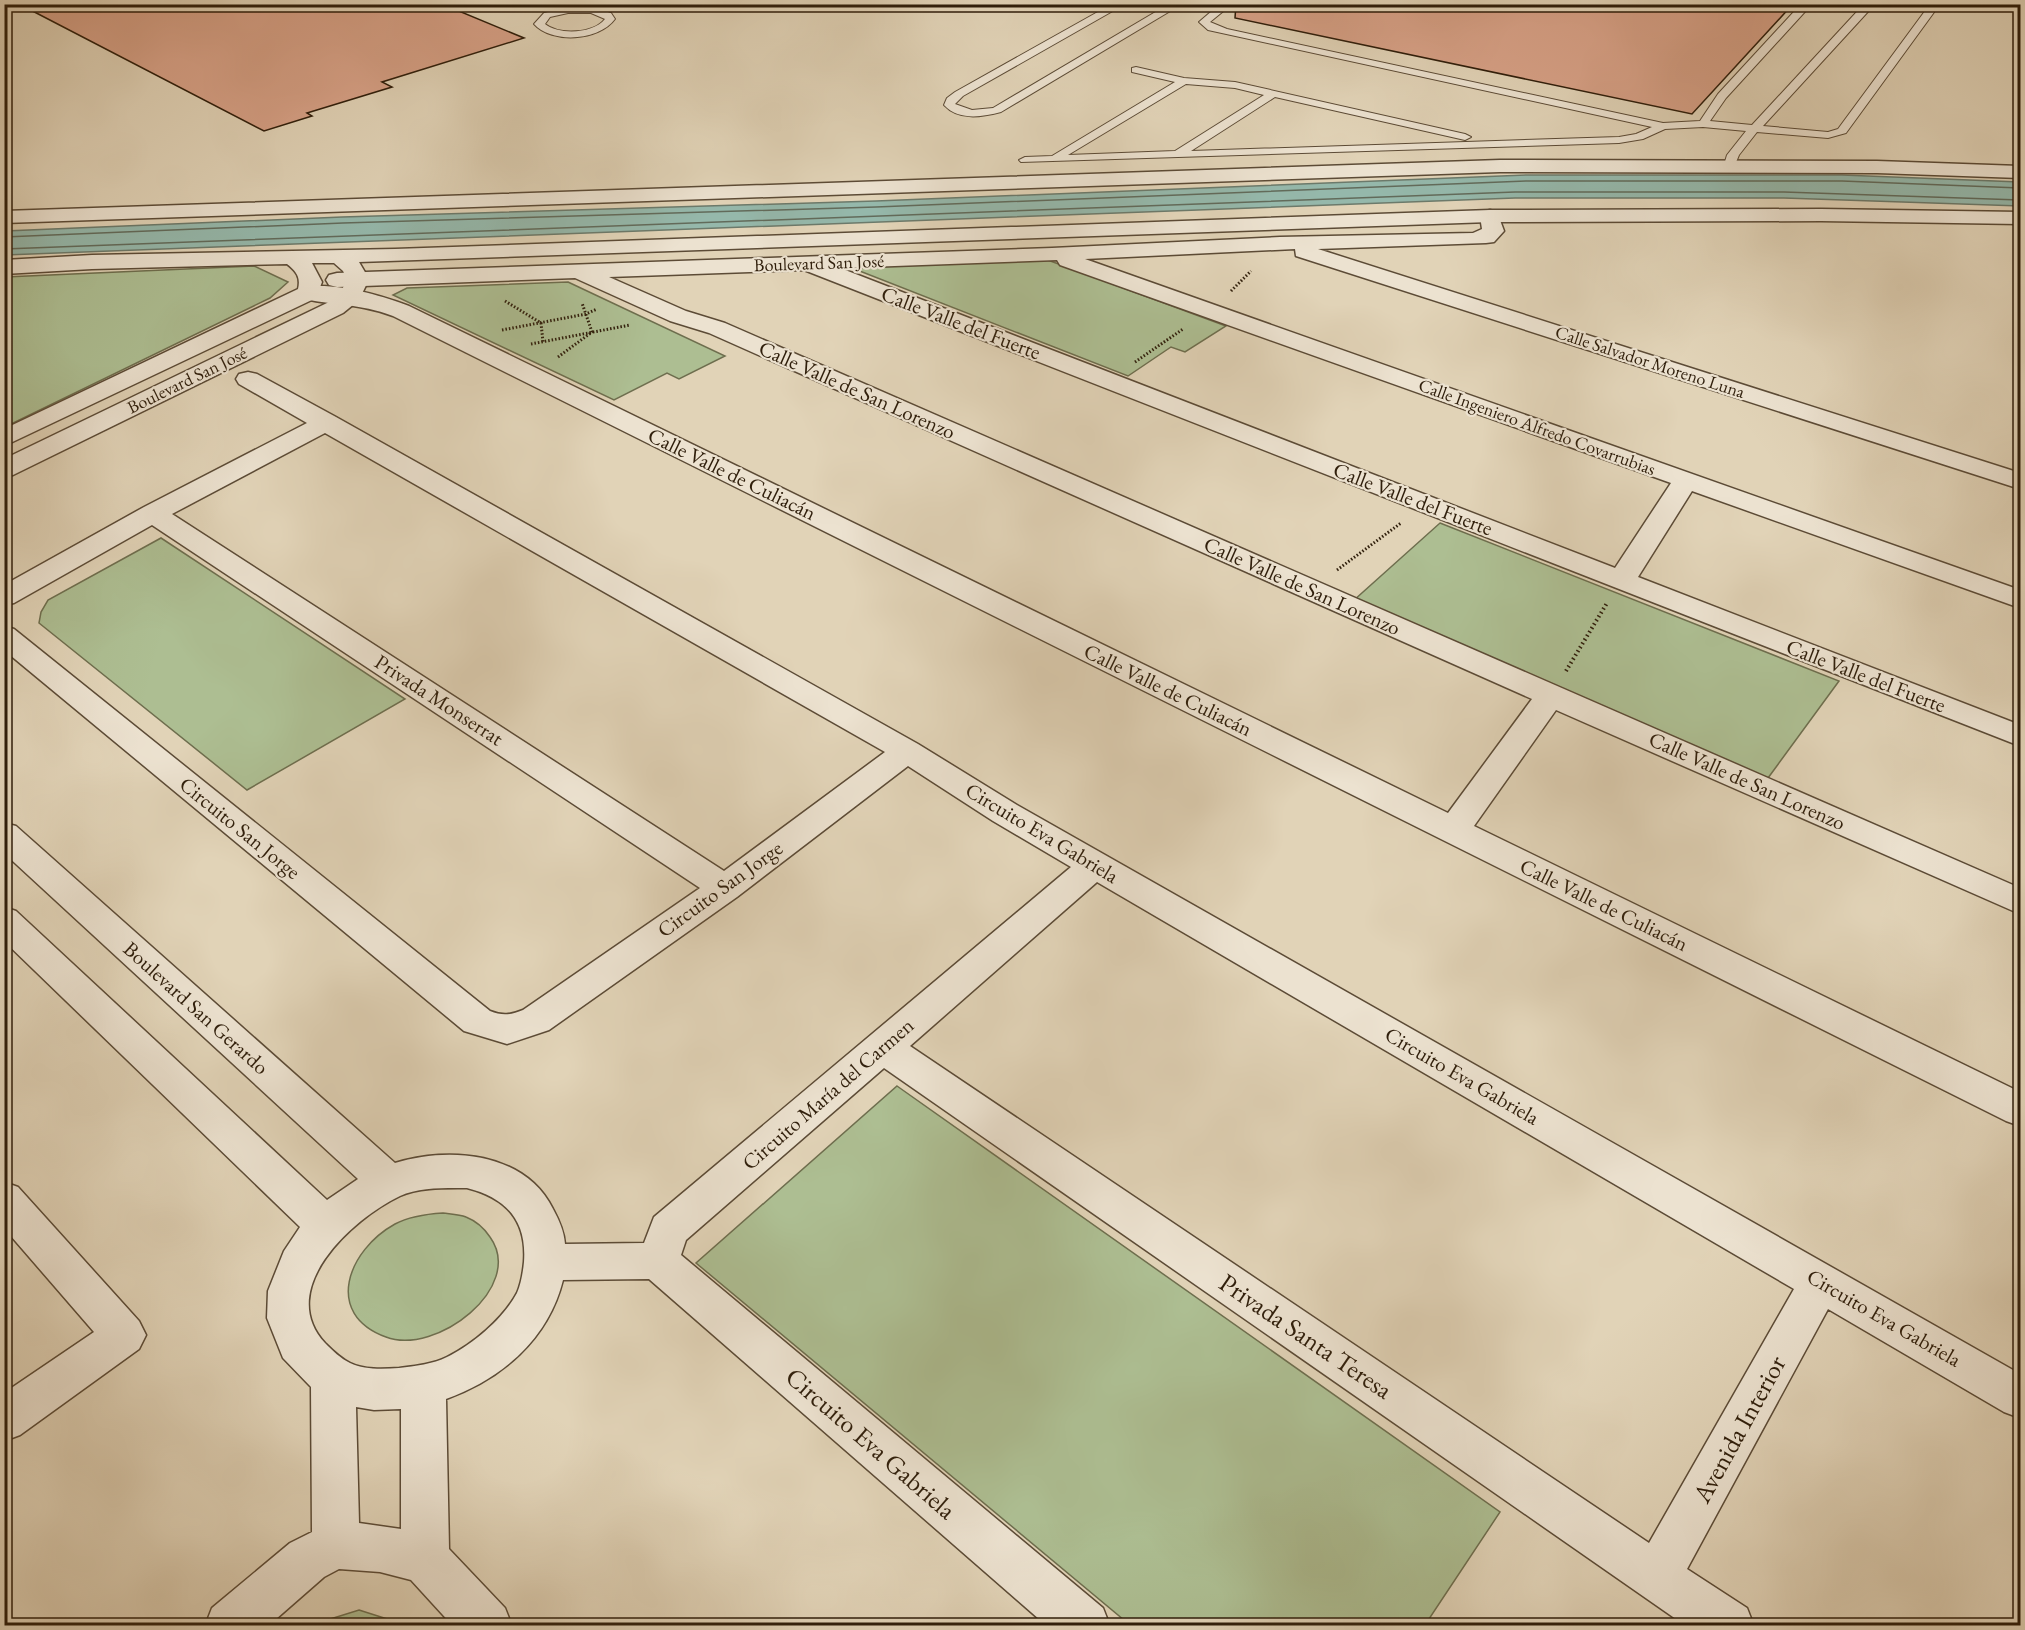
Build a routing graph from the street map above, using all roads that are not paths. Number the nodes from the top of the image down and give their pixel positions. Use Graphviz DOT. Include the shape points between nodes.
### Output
graph roads {
  1 [pos="540,4"];
  2 [pos="617,4"];
  3 [pos="1120,4"];
  4 [pos="1177,4"];
  5 [pos="1227,4"];
  6 [pos="1807,4"];
  7 [pos="1870,4"];
  8 [pos="1906,4"];
  9 [pos="1934,7"];
  10 [pos="556,12"];
  11 [pos="601,12"];
  12 [pos="1136,70"];
  13 [pos="1184,81"];
  14 [pos="1273,94"];
  15 [pos="1703,124"];
  16 [pos="1663,126"];
  17 [pos="1756,128"];
  18 [pos="1494,143"];
  19 [pos="1180,153"];
  20 [pos="1054,158"];
  21 [pos="1025,160"];
  22 [pos="1730,165"];
  23 [pos="2020,172"];
  24 [pos="1490,216"];
  25 [pos="4,217"];
  26 [pos="2020,218"];
  27 [pos="1280,243"];
  28 [pos="1052,254"];
  29 [pos="395,255"];
  30 [pos="339,256"];
  31 [pos="293,258"];
  32 [pos="807,263"];
  33 [pos="4,267"];
  34 [pos="393,278"];
  35 [pos="593,278"];
  36 [pos="310,287"];
  37 [pos="354,287"];
  38 [pos="248,379"];
  39 [pos="327,422"];
  40 [pos="4,439"];
  41 [pos="4,469"];
  42 [pos="1686,480"];
  43 [pos="2020,481"];
  44 [pos="153,513"];
  45 [pos="1621,581"];
  46 [pos="4,597"];
  47 [pos="2020,599"];
  48 [pos="4,635"];
  49 [pos="1551,694"];
  50 [pos="2020,736"];
  51 [pos="907,751"];
  52 [pos="1453,831"];
  53 [pos="4,834"];
  54 [pos="1095,865"];
  55 [pos="725,888"];
  56 [pos="2020,902"];
  57 [pos="4,920"];
  58 [pos="883,1047"];
  59 [pos="2020,1110"];
  60 [pos="388,1182"];
  61 [pos="4,1199"];
  62 [pos="325,1224"];
  63 [pos="658,1261"];
  64 [pos="547,1262"];
  65 [pos="1821,1282"];
  66 [pos="333,1379"];
  67 [pos="423,1387"];
  68 [pos="2020,1397"];
  69 [pos="4,1420"];
  70 [pos="336,1545"];
  71 [pos="425,1559"];
  72 [pos="1657,1576"];
  73 [pos="230,1626"];
  74 [pos="487,1626"];
  75 [pos="1085,1626"];
  76 [pos="1729,1626"];
  1 -- 10 [label="lane"];
  2 -- 11 [label="lane"];
  3 -- 4 [label="lane" via="959,94 949,105 967,114 997,110"];
  5 -- 16 [label="lane" via="1207,18 1206,25"];
  6 -- 15 [label="lane" via="1722,96"];
  7 -- 17 [label="lane"];
  8 -- 9 [label="lane"];
  9 -- 17 [label="lane" via="1842,131 1817,136"];
  10 -- 11 [label="lane"];
  10 -- 11 [label="lane" via="539,24 548,31 569,33 603,27 610,19"];
  12 -- 13 [label="lane"];
  13 -- 14 [label="lane" via="1235,85"];
  13 -- 20 [label="lane"];
  14 -- 18 [label="lane"];
  14 -- 19 [label="lane"];
  15 -- 16 [label="lane"];
  15 -- 17 [label="lane"];
  16 -- 18 [label="lane" via="1631,139"];
  17 -- 22 [label="lane" via="1737,148"];
  18 -- 19 [label="lane"];
  19 -- 20 [label="lane"];
  20 -- 21 [label="lane"];
  22 -- 23 [label="street"];
  22 -- 25 [label="street" via="1488,166"];
  24 -- 26 [label="street" via="1821,214"];
  24 -- 27 [label="street, Boulevard San José" via="1493,231 1473,239"];
  24 -- 29 [label="street"];
  27 -- 28 [label="street, Boulevard San José"];
  27 -- 43 [label="street, Calle Salvador Moreno Luna"];
  28 -- 32 [label="street, Boulevard San José"];
  28 -- 42 [label="street, Calle Ingeniero Alfredo Covarrubias"];
  29 -- 30 [label="street"];
  29 -- 34 [label="street"];
  30 -- 31 [label="street"];
  30 -- 37 [label="street" via="352,268"];
  31 -- 33 [label="street"];
  31 -- 36 [label="street" via="307,269"];
  32 -- 35 [label="street, Boulevard San José"];
  32 -- 45 [label="street, Calle Valle del Fuerte"];
  34 -- 35 [label="street, Boulevard San José"];
  34 -- 37 [label="street, Boulevard San José"];
  35 -- 49 [label="street, Calle Valle de San Lorenzo" via="678,316 717,328"];
  36 -- 37 [label="street, Calle Valle de Culiacán"];
  36 -- 40 [label="street, Boulevard San José"];
  37 -- 41 [label="street, Boulevard San José" via="335,308"];
  37 -- 52 [label="street, Calle Valle de Culiacán"];
  38 -- 39 [label="street"];
  39 -- 44 [label="street"];
  39 -- 51 [label="street"];
  42 -- 45 [label="street"];
  42 -- 47 [label="street, Calle Ingeniero Alfredo Covarrubias"];
  44 -- 46 [label="street"];
  44 -- 55 [label="street, Privada Monserrat"];
  45 -- 50 [label="street, Calle Valle del Fuerte"];
  48 -- 55 [label="street, Circuito San Jorge" via="477,1021 492,1028 517,1029 536,1020"];
  49 -- 52 [label="street"];
  49 -- 56 [label="street, Calle Valle de San Lorenzo"];
  51 -- 54 [label="street, Circuito Eva Gabriela"];
  51 -- 55 [label="street, Circuito San Jorge"];
  52 -- 59 [label="street, Calle Valle de Culiacán"];
  53 -- 60 [label="street, Boulevard San Gerardo"];
  54 -- 58 [label="street, Circuito María del Carmen"];
  54 -- 65 [label="street, Circuito Eva Gabriela"];
  57 -- 62 [label="street"];
  58 -- 63 [label="street, Circuito María del Carmen" via="669,1230"];
  58 -- 72 [label="street, Privada Santa Teresa"];
  60 -- 62 [label="street" via="354,1200"];
  60 -- 64 [label="street" via="428,1172 467,1171 501,1181 527,1201 544,1229"];
  61 -- 69 [label="street" via="124,1335"];
  62 -- 66 [label="street" via="301,1257 289,1292 291,1326 305,1357"];
  63 -- 64 [label="street"];
  63 -- 75 [label="street, Circuito Eva Gabriela"];
  64 -- 67 [label="street" via="536,1301 509,1338 470,1368"];
  65 -- 68 [label="street, Circuito Eva Gabriela"];
  65 -- 72 [label="street, Avenida Interior"];
  66 -- 67 [label="street" via="375,1390"];
  66 -- 70 [label="street"];
  67 -- 71 [label="street"];
  70 -- 71 [label="street" via="380,1548"];
  70 -- 73 [label="street" via="307,1560"];
  71 -- 74 [label="street"];
  72 -- 76 [label="street, Privada Santa Teresa"];
}
